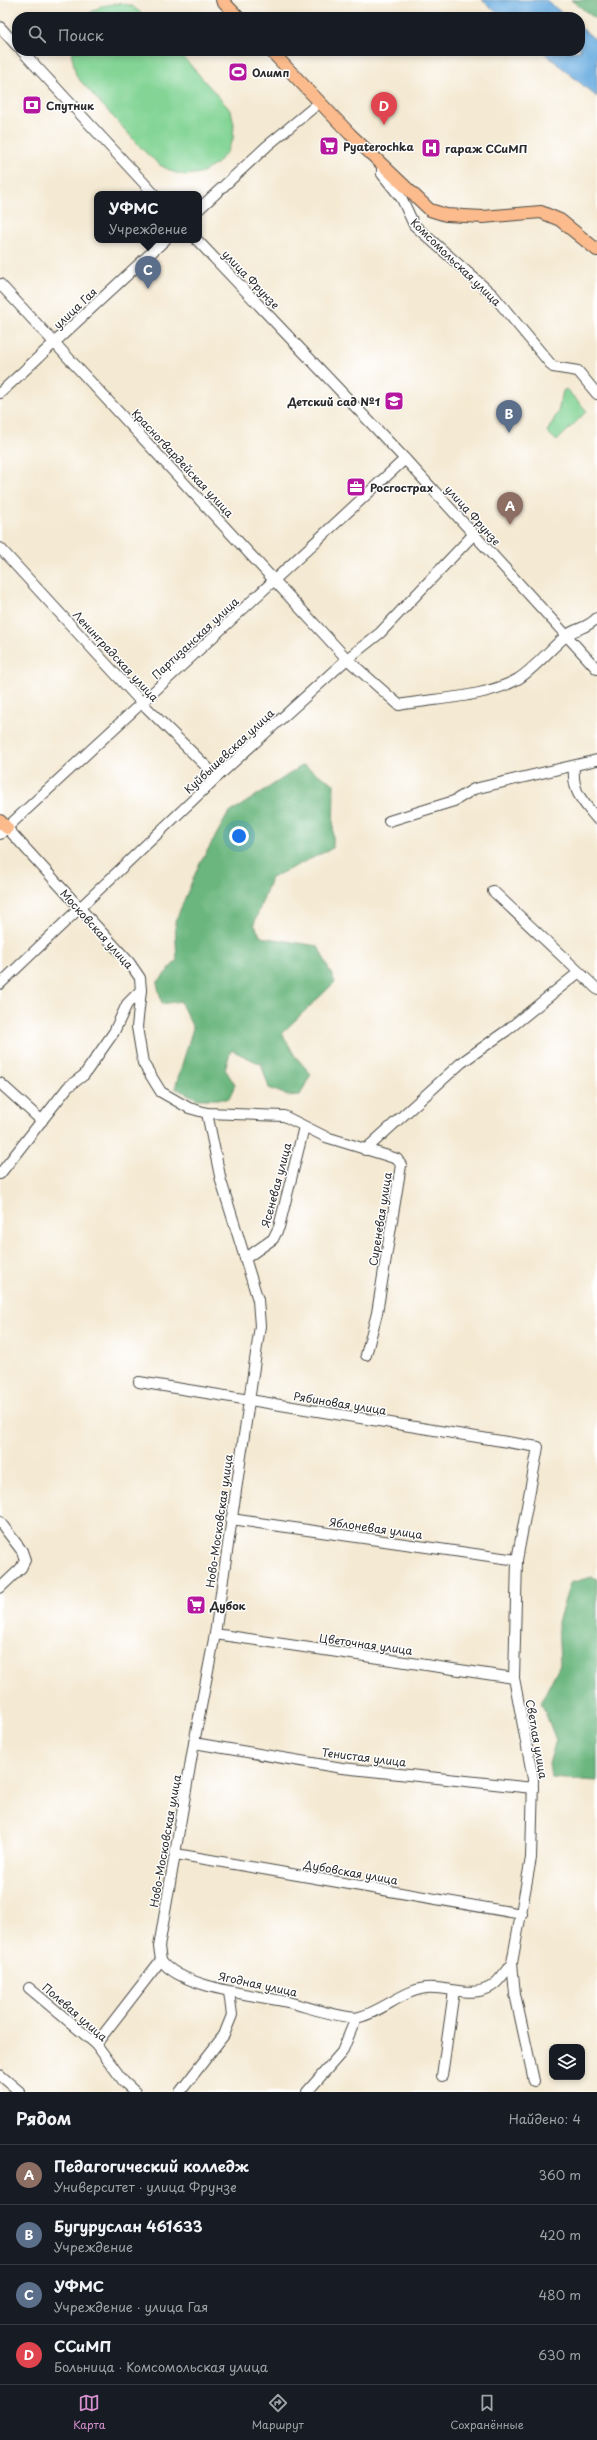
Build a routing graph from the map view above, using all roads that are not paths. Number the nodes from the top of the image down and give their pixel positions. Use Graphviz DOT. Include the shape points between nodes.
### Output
graph roads {
  1 [pos="222,0"];
  2 [pos="233,12"];
  3 [pos="0,27"];
  4 [pos="12,40"];
  5 [pos="26,56"];
  6 [pos="276,56"];
  7 [pos="320,102"];
  8 [pos="382,169"];
  9 [pos="151,191"];
  10 [pos="202,206"];
  11 [pos="162,243"];
  12 [pos="200,243"];
  13 [pos="597,250"];
  14 [pos="0,284"];
  15 [pos="56,342"];
  16 [pos="0,393"];
  17 [pos="597,394"];
  18 [pos="405,458"];
  19 [pos="473,535"];
  20 [pos="0,548"];
  21 [pos="275,579"];
  22 [pos="597,618"];
  23 [pos="567,634"];
  24 [pos="347,658"];
  25 [pos="597,669"];
  26 [pos="143,704"];
  27 [pos="597,760"];
  28 [pos="574,766"];
  29 [pos="217,777"];
  30 [pos="597,819"];
  31 [pos="389,820"];
  32 [pos="2,828"];
  33 [pos="493,891"];
  34 [pos="79,909"];
  35 [pos="578,973"];
  36 [pos="0,984"];
  37 [pos="597,989"];
  38 [pos="141,990"];
  39 [pos="0,1082"];
  40 [pos="207,1113"];
  41 [pos="284,1116"];
  42 [pos="42,1121"];
  43 [pos="304,1127"];
  44 [pos="365,1150"];
  45 [pos="0,1174"];
  46 [pos="246,1258"];
  47 [pos="366,1355"];
  48 [pos="139,1382"];
  49 [pos="249,1401"];
  50 [pos="538,1447"];
  51 [pos="231,1519"];
  52 [pos="0,1522"];
  53 [pos="517,1560"];
  54 [pos="0,1588"];
  55 [pos="215,1634"];
  56 [pos="514,1678"];
  57 [pos="194,1743"];
  58 [pos="533,1788"];
  59 [pos="176,1854"];
  60 [pos="522,1914"];
  61 [pos="160,1960"];
  62 [pos="512,1963"];
  63 [pos="29,1988"];
  64 [pos="454,1990"];
  65 [pos="229,1992"];
  66 [pos="356,2018"];
  67 [pos="96,2044"];
  68 [pos="0,2075"];
  69 [pos="442,2076"];
  70 [pos="534,2081"];
  71 [pos="20,2092"];
  72 [pos="134,2092"];
  73 [pos="180,2092"];
  74 [pos="306,2092"];
  1 -- 2 [label="main road"];
  3 -- 4 [label="street"];
  5 -- 9 [label="street"];
  6 -- 7 [label="main road, Комсомольская улица"];
  7 -- 8 [label="main road, Комсомольская улица"];
  7 -- 10 [label="street" via="267,146"];
  8 -- 13 [label="main road, Комсомольская улица" via="430,210 446,215 483,217 541,212 560,220"];
  8 -- 17 [label="street, Комсомольская улица" via="402,199 414,225 493,295 553,367 578,371"];
  11 -- 15 [label="street, улица Гая"];
  12 -- 18 [label="street, улица Фрунзе"];
  14 -- 15 [label="street, Красногвардейская улица"];
  15 -- 16 [label="street, улица Гая"];
  15 -- 21 [label="street, Красногвардейская улица"];
  18 -- 19 [label="street, улица Фрунзе"];
  18 -- 21 [label="street, Партизанская улица"];
  19 -- 23 [label="street, улица Фрунзе"];
  19 -- 24 [label="street, Куйбышевская улица" via="380,633"];
  20 -- 26 [label="street, Ленинградская улица"];
  21 -- 24 [label="street, Красногвардейская улица"];
  21 -- 26 [label="street, Партизанская улица"];
  22 -- 23 [label="street" via="587,627"];
  23 -- 24 [label="street, Красногвардейская улица" via="519,678 504,685 461,696 399,705"];
  23 -- 25 [label="street, улица Фрунзе"];
  24 -- 29 [label="street, Куйбышевская улица"];
  26 -- 29 [label="street, Ленинградская улица"];
  26 -- 32 [label="street, Партизанская улица"];
  27 -- 28 [label="street"];
  28 -- 30 [label="street" via="573,781 577,794"];
  28 -- 31 [label="street" via="474,790 454,801"];
  29 -- 34 [label="street, Куйбышевская улица"];
  32 -- 34 [label="street, Московская улица"];
  33 -- 35 [label="street"];
  34 -- 36 [label="street, Куйбышевская улица"];
  34 -- 38 [label="street, Московская улица" via="129,962 140,978"];
  35 -- 37 [label="street"];
  35 -- 44 [label="street" via="506,1031 461,1063"];
  38 -- 40 [label="street, Московская улица" via="137,1027 143,1063 160,1092 189,1108"];
  38 -- 42 [label="street" via="127,1004 114,1032 84,1075 68,1087"];
  39 -- 42 [label="street"];
  40 -- 41 [label="street, Московская улица"];
  40 -- 46 [label="street, Ново-Московская улица" via="221,1181"];
  41 -- 43 [label="street, Сиреневая улица"];
  42 -- 45 [label="street"];
  43 -- 44 [label="street, Сиреневая улица"];
  43 -- 46 [label="street, Ясеневая улица" via="279,1227 273,1239"];
  44 -- 47 [label="street, Сиреневая улица" via="397,1159 401,1165 377,1313"];
  46 -- 49 [label="street, Ново-Московская улица" via="258,1300 260,1326"];
  48 -- 49 [label="street, Рябиновая улица"];
  49 -- 50 [label="street, Рябиновая улица"];
  49 -- 51 [label="street, Ново-Московская улица"];
  50 -- 53 [label="street, Светлая улица"];
  51 -- 53 [label="street, Яблоневая улица"];
  51 -- 55 [label="street, Ново-Московская улица"];
  52 -- 54 [label="street" via="22,1551 25,1560 21,1568"];
  53 -- 56 [label="street, Светлая улица"];
  55 -- 56 [label="street, Цветочная улица"];
  55 -- 57 [label="street, Ново-Московская улица"];
  56 -- 58 [label="street, Светлая улица"];
  57 -- 58 [label="street, Тенистая улица" via="342,1768"];
  57 -- 59 [label="street, Ново-Московская улица"];
  58 -- 60 [label="street, Светлая улица" via="531,1858"];
  59 -- 60 [label="street, Дубовская улица"];
  59 -- 61 [label="street, Ново-Московская улица" via="159,1947"];
  60 -- 62 [label="street, Светлая улица"];
  61 -- 65 [label="street, Ягодная улица" via="167,1969 179,1975"];
  61 -- 67 [label="street"];
  62 -- 64 [label="street" via="492,1986 474,1992"];
  62 -- 70 [label="street, Светлая улица" via="514,1994"];
  63 -- 67 [label="street, Полевая улица"];
  64 -- 66 [label="street" via="426,1988"];
  64 -- 69 [label="street"];
  65 -- 66 [label="street, Ягодная улица" via="265,1997"];
  65 -- 73 [label="street" via="232,2015 224,2035"];
  66 -- 74 [label="street" via="342,2052"];
  67 -- 72 [label="street, Полевая улица"];
  68 -- 71 [label="street"];
}
